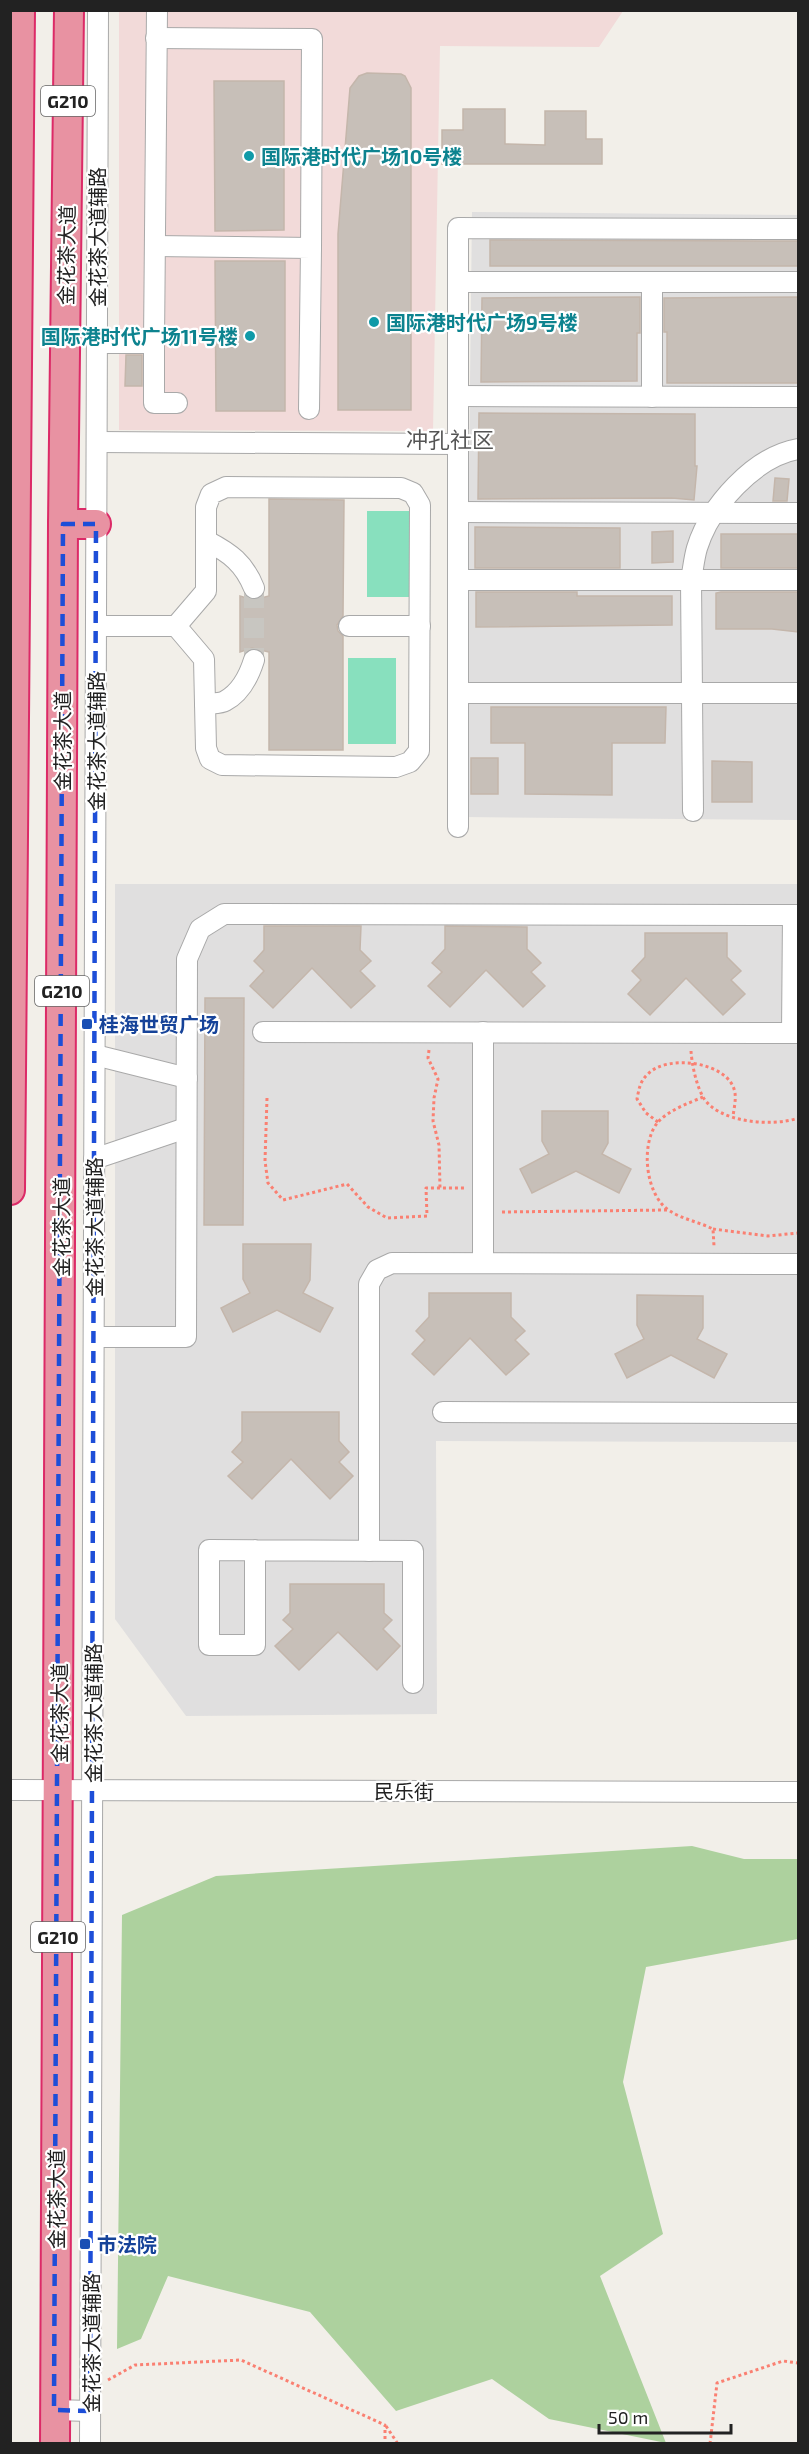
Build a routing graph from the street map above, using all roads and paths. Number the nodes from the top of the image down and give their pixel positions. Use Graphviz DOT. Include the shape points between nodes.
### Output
graph roads {
  1 [pos="20,10"];
  2 [pos="69,10"];
  3 [pos="98,10"];
  4 [pos="157,10"];
  5 [pos="156,38"];
  6 [pos="798,228"];
  7 [pos="155,246"];
  8 [pos="310,248"];
  9 [pos="458,282"];
  10 [pos="652,282"];
  11 [pos="798,282"];
  12 [pos="97,343"];
  13 [pos="154,343"];
  14 [pos="458,396"];
  15 [pos="652,397"];
  16 [pos="798,397"];
  17 [pos="177,403"];
  18 [pos="309,409"];
  19 [pos="97,442"];
  20 [pos="458,444"];
  21 [pos="798,449"];
  22 [pos="458,512"];
  23 [pos="715,513"];
  24 [pos="798,513"];
  25 [pos="63,524"];
  26 [pos="96,524"];
  27 [pos="207,541"];
  28 [pos="458,580"];
  29 [pos="691,580"];
  30 [pos="798,580"];
  31 [pos="254,588"];
  32 [pos="96,626"];
  33 [pos="176,626"];
  34 [pos="349,626"];
  35 [pos="420,626"];
  36 [pos="254,660"];
  37 [pos="458,693"];
  38 [pos="692,693"];
  39 [pos="798,693"];
  40 [pos="205,704"];
  41 [pos="693,811"];
  42 [pos="458,827"];
  43 [pos="12,850"];
  44 [pos="796,915"];
  45 [pos="263,1032"];
  46 [pos="431,1032"];
  47 [pos="483,1032"];
  48 [pos="689,1032"];
  49 [pos="795,1033"];
  50 [pos="95,1055"];
  51 [pos="692,1064"];
  52 [pos="187,1078"];
  53 [pos="703,1097"];
  54 [pos="267,1098"];
  55 [pos="733,1116"];
  56 [pos="798,1118"];
  57 [pos="658,1122"];
  58 [pos="186,1128"];
  59 [pos="94,1159"];
  60 [pos="440,1188"];
  61 [pos="483,1189"];
  62 [pos="10,1190"];
  63 [pos="668,1210"];
  64 [pos="483,1212"];
  65 [pos="713,1229"];
  66 [pos="798,1233"];
  67 [pos="483,1263"];
  68 [pos="714,1264"];
  69 [pos="798,1264"];
  70 [pos="94,1337"];
  71 [pos="443,1412"];
  72 [pos="798,1413"];
  73 [pos="255,1550"];
  74 [pos="369,1551"];
  75 [pos="413,1683"];
  76 [pos="10,1790"];
  77 [pos="59,1790"];
  78 [pos="93,1790"];
  79 [pos="798,1792"];
  80 [pos="798,2363"];
  81 [pos="91,2390"];
  82 [pos="54,2409"];
  83 [pos="90,2411"];
  84 [pos="385,2425"];
  85 [pos="55,2444"];
  86 [pos="90,2444"];
  87 [pos="385,2444"];
  88 [pos="398,2444"];
  89 [pos="710,2444"];
  1 -- 43 [label="highway, G210"];
  2 -- 25 [label="highway, 金花茶大道 / G210"];
  3 -- 12 [label="street, 金花茶大道辅路"];
  4 -- 5 [label="street"];
  5 -- 7 [label="street"];
  5 -- 8 [label="street" via="312,39"];
  6 -- 9 [label="street" via="458,228"];
  7 -- 8 [label="street"];
  7 -- 13 [label="street"];
  8 -- 18 [label="street"];
  9 -- 10 [label="street"];
  9 -- 14 [label="street"];
  10 -- 11 [label="street"];
  10 -- 15 [label="street"];
  12 -- 13 [label="street"];
  12 -- 19 [label="street, 金花茶大道辅路"];
  13 -- 17 [label="street" via="154,403"];
  14 -- 15 [label="street"];
  14 -- 20 [label="street"];
  15 -- 16 [label="street"];
  19 -- 20 [label="street"];
  19 -- 26 [label="street, 金花茶大道辅路"];
  20 -- 22 [label="street"];
  21 -- 23 [label="street" via="784,452 742,478"];
  22 -- 23 [label="street"];
  22 -- 28 [label="street"];
  23 -- 24 [label="street"];
  23 -- 29 [label="street" via="697,548"];
  25 -- 26 [label="highway"];
  25 -- 77 [label="highway, 金花茶大道 / G210"];
  26 -- 32 [label="street, 金花茶大道辅路"];
  27 -- 31 [label="street" via="238,560"];
  27 -- 33 [label="street" via="206,591"];
  27 -- 35 [label="street" via="206,507 211,494 226,487 401,488 413,493 420,505"];
  28 -- 29 [label="street"];
  28 -- 37 [label="street"];
  29 -- 30 [label="street"];
  29 -- 38 [label="street"];
  32 -- 33 [label="street"];
  32 -- 50 [label="street, 金花茶大道辅路"];
  33 -- 40 [label="street" via="204,659"];
  34 -- 35 [label="street"];
  35 -- 40 [label="street" via="419,751 410,762 396,767 222,765 210,759 206,748"];
  36 -- 40 [label="street" via="241,687 224,701"];
  37 -- 38 [label="street"];
  37 -- 42 [label="street"];
  38 -- 39 [label="street"];
  38 -- 41 [label="street"];
  43 -- 62 [label="highway, G210"];
  44 -- 49 [label="street"];
  44 -- 52 [label="street" via="224,914 200,929 187,958"];
  45 -- 46 [label="street"];
  46 -- 47 [label="street"];
  46 -- 60 [label="path" via="428,1058 438,1078 433,1121"];
  47 -- 48 [label="street"];
  47 -- 61 [label="street"];
  48 -- 49 [label="street"];
  48 -- 51 [label="path"];
  50 -- 52 [label="street"];
  50 -- 59 [label="street, 金花茶大道辅路"];
  51 -- 53 [label="path"];
  51 -- 55 [label="path" via="710,1066 725,1075 735,1091"];
  51 -- 57 [label="path" via="669,1064 649,1072 640,1084 637,1099"];
  52 -- 58 [label="street"];
  53 -- 55 [label="path" via="715,1109"];
  53 -- 57 [label="path"];
  54 -- 60 [label="path" via="268,1183 283,1200 347,1184 368,1207 387,1218 427,1216 426,1188"];
  55 -- 56 [label="path" via="771,1123"];
  57 -- 63 [label="path" via="648,1143 647,1170 655,1194"];
  58 -- 59 [label="street"];
  58 -- 70 [label="street" via="186,1337"];
  59 -- 70 [label="street, 金花茶大道辅路"];
  60 -- 61 [label="path"];
  61 -- 64 [label="street"];
  63 -- 64 [label="path"];
  63 -- 65 [label="path"];
  64 -- 67 [label="street"];
  65 -- 66 [label="path" via="768,1236"];
  65 -- 68 [label="path"];
  67 -- 68 [label="street"];
  67 -- 74 [label="street" via="392,1263 377,1270 369,1284"];
  68 -- 69 [label="street"];
  70 -- 78 [label="street, 金花茶大道辅路"];
  71 -- 72 [label="street"];
  73 -- 73 [label="street" via="209,1550 208,1645 255,1645"];
  73 -- 74 [label="street"];
  74 -- 75 [label="street" via="413,1551"];
  76 -- 77 [label="street, 民乐街"];
  77 -- 78 [label="street, 民乐街"];
  77 -- 82 [label="highway, 金花茶大道 / G210"];
  78 -- 79 [label="street, 民乐街"];
  78 -- 81 [label="street, 金花茶大道辅路"];
  80 -- 89 [label="path" via="783,2361 717,2383"];
  81 -- 83 [label="street, 金花茶大道辅路"];
  81 -- 84 [label="path" via="135,2365 241,2360"];
  82 -- 83 [label="street"];
  82 -- 85 [label="highway, 金花茶大道 / G210"];
  83 -- 86 [label="street, 金花茶大道辅路"];
  84 -- 87 [label="path"];
  84 -- 88 [label="path"];
}
